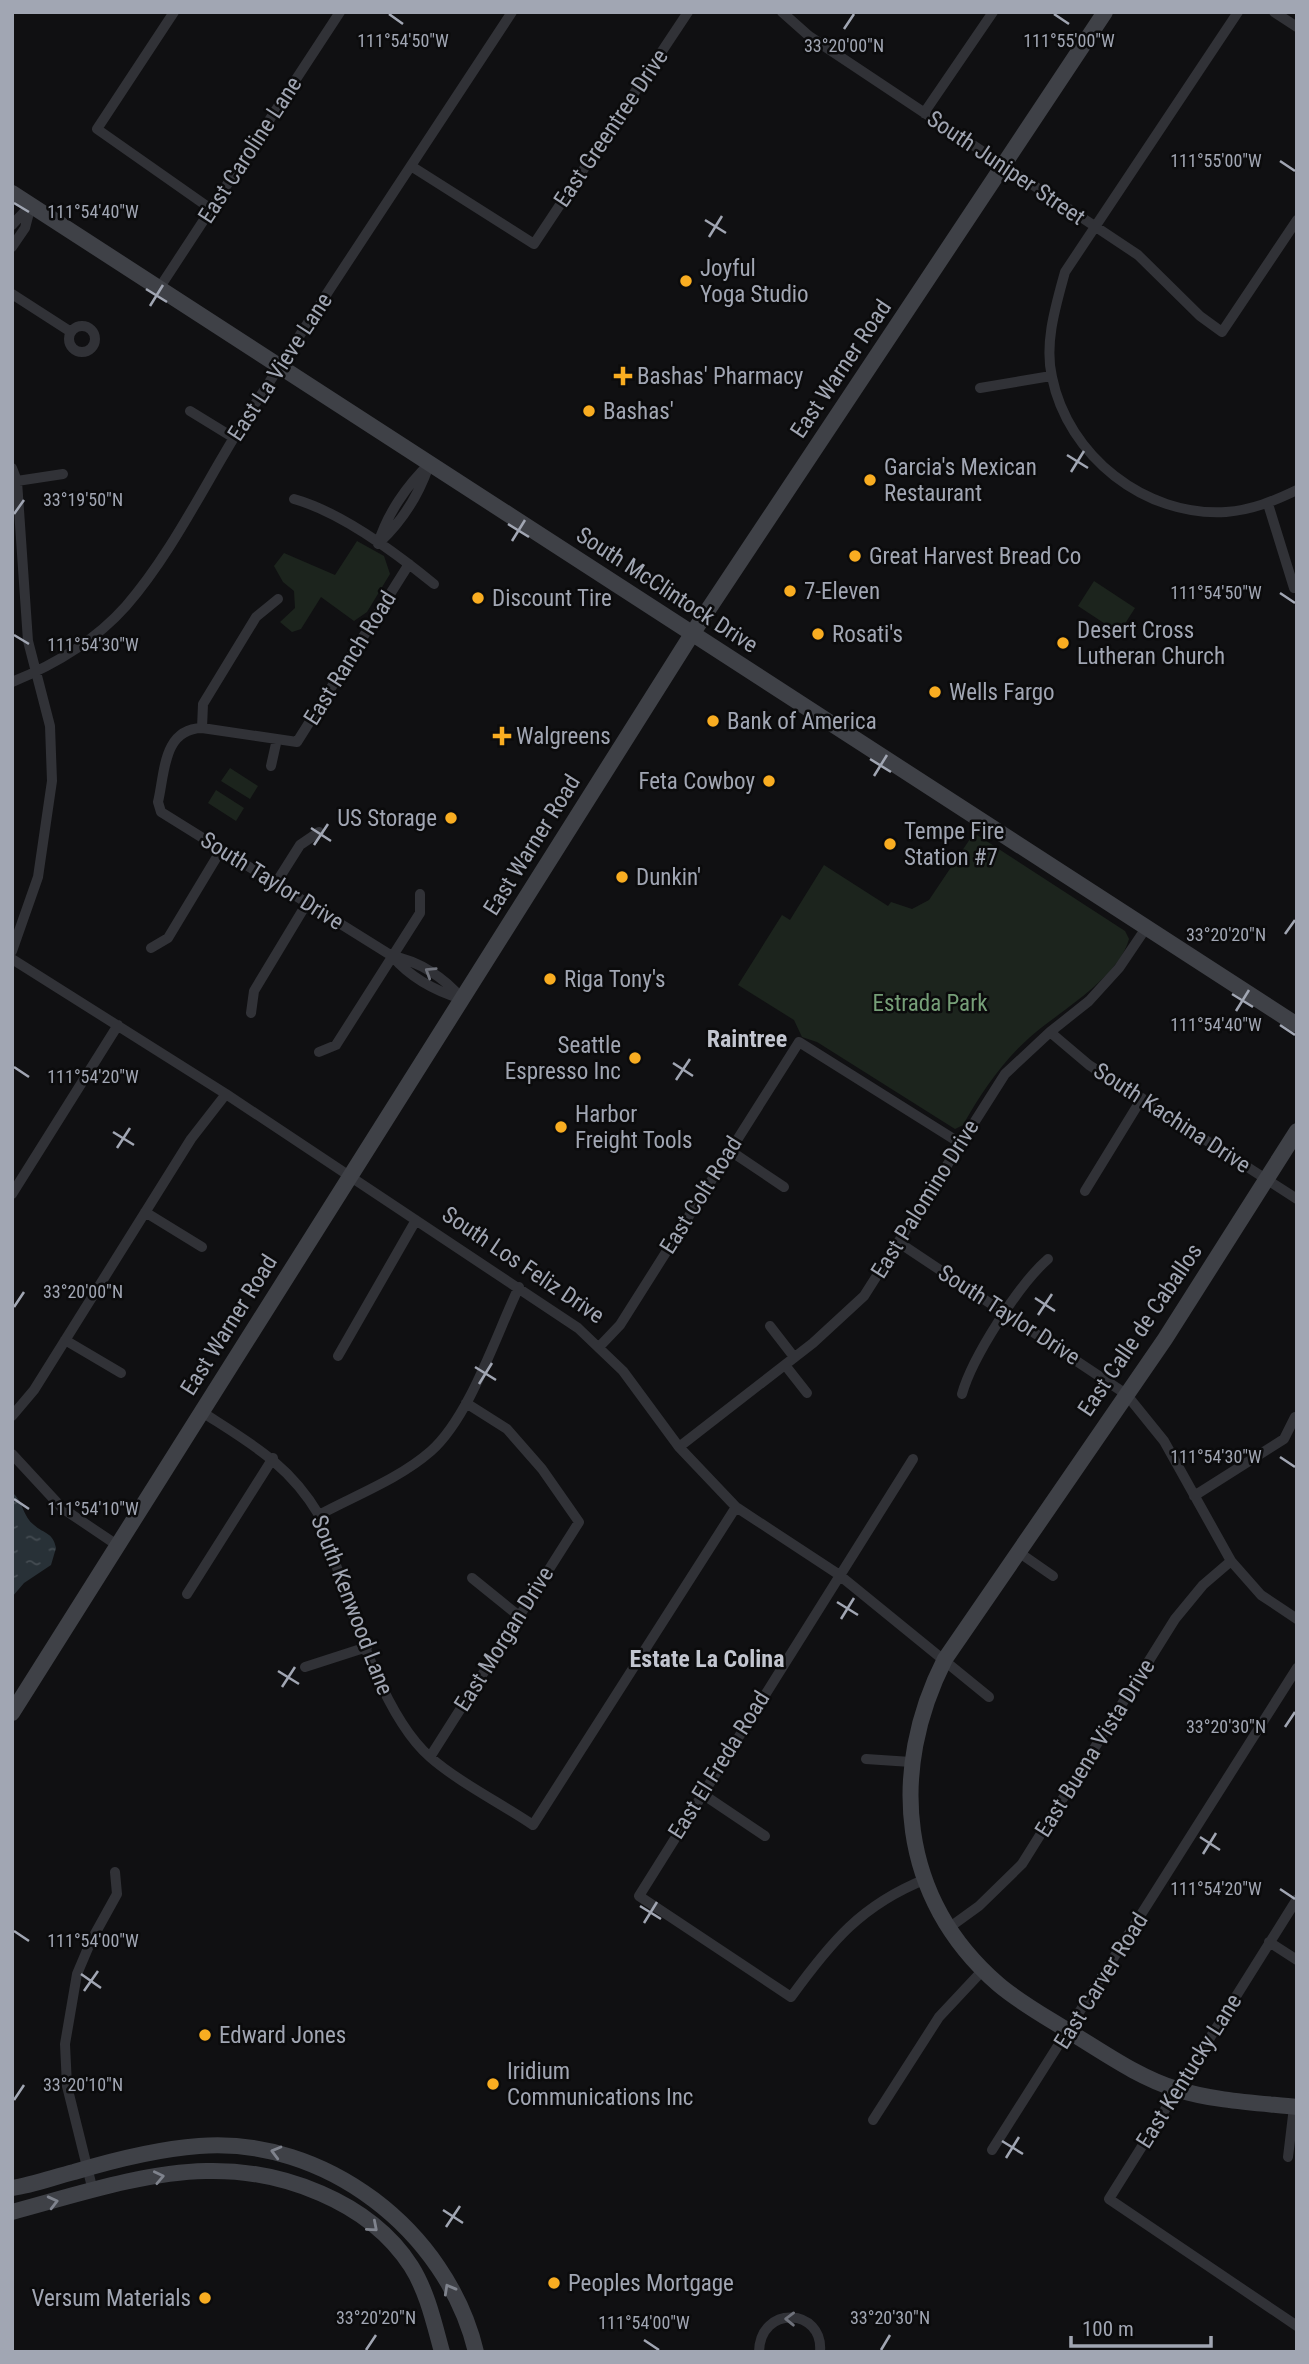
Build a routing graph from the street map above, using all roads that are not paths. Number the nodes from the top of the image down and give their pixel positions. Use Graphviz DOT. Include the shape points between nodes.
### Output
graph roads {
  1 [pos="174,12"];
  2 [pos="340,12"];
  3 [pos="512,12"];
  4 [pos="688,12"];
  5 [pos="782,12"];
  6 [pos="993,12"];
  7 [pos="1105,12"];
  8 [pos="1238,12"];
  9 [pos="1274,12"];
  10 [pos="1297,27"];
  11 [pos="924,113"];
  12 [pos="411,166"];
  13 [pos="1004,166"];
  14 [pos="12,193"];
  15 [pos="31,205"];
  16 [pos="211,209"];
  17 [pos="1297,220"];
  18 [pos="12,225"];
  19 [pos="1096,228"];
  20 [pos="12,247"];
  21 [pos="160,288"];
  22 [pos="12,295"];
  23 [pos="71,332"];
  24 [pos="280,366"];
  25 [pos="1051,376"];
  26 [pos="980,388"];
  27 [pos="190,411"];
  28 [pos="234,438"];
  29 [pos="430,463"];
  30 [pos="12,468"];
  31 [pos="63,474"];
  32 [pos="17,481"];
  33 [pos="1297,490"];
  34 [pos="294,499"];
  35 [pos="1268,504"];
  36 [pos="378,544"];
  37 [pos="409,564"];
  38 [pos="434,584"];
  39 [pos="1294,588"];
  40 [pos="278,599"];
  41 [pos="692,634"];
  42 [pos="36,673"];
  43 [pos="12,682"];
  44 [pos="202,729"];
  45 [pos="277,739"];
  46 [pos="271,766"];
  47 [pos="320,832"];
  48 [pos="221,850"];
  49 [pos="276,883"];
  50 [pos="420,894"];
  51 [pos="307,903"];
  52 [pos="1146,928"];
  53 [pos="151,948"];
  54 [pos="12,951"];
  55 [pos="392,956"];
  56 [pos="12,959"];
  57 [pos="462,999"];
  58 [pos="251,1013"];
  59 [pos="118,1025"];
  60 [pos="1297,1025"];
  61 [pos="1050,1032"];
  62 [pos="320,1052"];
  63 [pos="226,1094"];
  64 [pos="1142,1098"];
  65 [pos="1297,1131"];
  66 [pos="960,1143"];
  67 [pos="729,1150"];
  68 [pos="350,1177"];
  69 [pos="1266,1179"];
  70 [pos="784,1187"];
  71 [pos="1086,1191"];
  72 [pos="12,1194"];
  73 [pos="1297,1199"];
  74 [pos="145,1212"];
  75 [pos="416,1220"];
  76 [pos="898,1242"];
  77 [pos="202,1247"];
  78 [pos="1048,1259"];
  79 [pos="519,1287"];
  80 [pos="1007,1313"];
  81 [pos="770,1326"];
  82 [pos="65,1340"];
  83 [pos="600,1346"];
  84 [pos="338,1356"];
  85 [pos="790,1361"];
  86 [pos="121,1373"];
  87 [pos="807,1394"];
  88 [pos="962,1394"];
  89 [pos="1126,1394"];
  90 [pos="466,1403"];
  91 [pos="202,1412"];
  92 [pos="12,1416"];
  93 [pos="1295,1417"];
  94 [pos="679,1447"];
  95 [pos="12,1454"];
  96 [pos="274,1458"];
  97 [pos="913,1459"];
  98 [pos="1194,1496"];
  99 [pos="736,1507"];
  100 [pos="319,1515"];
  101 [pos="117,1545"];
  102 [pos="1017,1551"];
  103 [pos="1231,1561"];
  104 [pos="838,1574"];
  105 [pos="1053,1576"];
  106 [pos="472,1578"];
  107 [pos="187,1594"];
  108 [pos="519,1616"];
  109 [pos="1297,1619"];
  110 [pos="367,1647"];
  111 [pos="945,1659"];
  112 [pos="305,1667"];
  113 [pos="1297,1668"];
  114 [pos="989,1697"];
  115 [pos="12,1713"];
  116 [pos="430,1757"];
  117 [pos="866,1759"];
  118 [pos="911,1762"];
  119 [pos="701,1793"];
  120 [pos="765,1836"];
  121 [pos="115,1872"];
  122 [pos="926,1879"];
  123 [pos="1297,1899"];
  124 [pos="950,1927"];
  125 [pos="1269,1942"];
  126 [pos="1297,1960"];
  127 [pos="983,1970"];
  128 [pos="1069,2031"];
  129 [pos="1177,2089"];
  130 [pos="1295,2107"];
  131 [pos="873,2120"];
  132 [pos="992,2150"];
  133 [pos="1288,2157"];
  134 [pos="87,2168"];
  135 [pos="12,2188"];
  136 [pos="93,2191"];
  137 [pos="12,2212"];
  138 [pos="1297,2326"];
  139 [pos="442,2352"];
  140 [pos="476,2352"];
  141 [pos="759,2352"];
  142 [pos="820,2352"];
  1 -- 16 [label="street" via="97,129"];
  2 -- 16 [label="street, East Caroline Lane"];
  3 -- 12 [label="street, East La Vieve Lane"];
  4 -- 12 [label="street, East Greentree Drive" via="534,244"];
  5 -- 11 [label="street, South Juniper Street" via="808,36"];
  6 -- 11 [label="street"];
  7 -- 13 [label="main road, East Warner Road"];
  8 -- 19 [label="street"];
  9 -- 10 [label="street"];
  11 -- 13 [label="street, South Juniper Street"];
  12 -- 24 [label="street, East La Vieve Lane"];
  13 -- 19 [label="street, South Juniper Street"];
  13 -- 41 [label="main road, East Warner Road"];
  14 -- 15 [label="main road, South McClintock Drive"];
  15 -- 18 [label="street"];
  15 -- 20 [label="street" via="25,228"];
  15 -- 21 [label="main road, South McClintock Drive"];
  16 -- 21 [label="street, East Caroline Lane"];
  17 -- 19 [label="street, South Juniper Street" via="1222,332 1138,256"];
  19 -- 25 [label="street" via="1065,272 1052,319"];
  21 -- 24 [label="main road, South McClintock Drive"];
  22 -- 23 [label="street"];
  24 -- 28 [label="street, East La Vieve Lane"];
  24 -- 29 [label="main road, South McClintock Drive"];
  25 -- 26 [label="street"];
  25 -- 35 [label="street" via="1064,415 1086,452 1120,480 1153,499 1185,509 1226,512"];
  27 -- 28 [label="street"];
  28 -- 42 [label="street, East La Vieve Lane" via="147,580 124,608 90,639"];
  29 -- 36 [label="street" via="401,518"];
  29 -- 41 [label="main road, South McClintock Drive"];
  30 -- 32 [label="street"];
  31 -- 32 [label="street"];
  32 -- 42 [label="street" via="28,641"];
  33 -- 35 [label="street"];
  34 -- 36 [label="street" via="313,504"];
  35 -- 39 [label="street"];
  36 -- 37 [label="street"];
  37 -- 38 [label="street"];
  37 -- 45 [label="street, East Ranch Road" via="297,742"];
  40 -- 44 [label="street" via="256,617 203,704"];
  41 -- 52 [label="main road, South McClintock Drive"];
  41 -- 57 [label="main road, East Warner Road"];
  42 -- 43 [label="street, East La Vieve Lane"];
  42 -- 54 [label="street" via="50,726 52,781 38,877"];
  44 -- 45 [label="street, East Ranch Road"];
  44 -- 48 [label="street, South Taylor Drive" via="182,731 171,742 158,802 161,812"];
  45 -- 46 [label="street"];
  47 -- 49 [label="street" via="300,845"];
  48 -- 49 [label="street, South Taylor Drive"];
  48 -- 53 [label="street" via="168,938"];
  49 -- 51 [label="street, South Taylor Drive"];
  50 -- 55 [label="street" via="420,913"];
  51 -- 55 [label="street, South Taylor Drive"];
  51 -- 58 [label="street" via="254,990"];
  52 -- 60 [label="main road, South McClintock Drive"];
  52 -- 61 [label="street, East Palomino Drive" via="1089,1002"];
  55 -- 57 [label="street, South Taylor Drive" via="403,969 442,993"];
  55 -- 62 [label="street" via="336,1045"];
  56 -- 59 [label="street, South Los Feliz Drive"];
  57 -- 68 [label="main road, East Warner Road"];
  59 -- 63 [label="street, South Los Feliz Drive"];
  59 -- 72 [label="street"];
  61 -- 64 [label="street, South Kachina Drive" via="1089,1065"];
  61 -- 66 [label="street, East Palomino Drive" via="1005,1074"];
  63 -- 68 [label="street, South Los Feliz Drive"];
  63 -- 74 [label="street"];
  64 -- 69 [label="street, South Kachina Drive"];
  64 -- 71 [label="street"];
  65 -- 69 [label="main road, East Calle de Caballos"];
  66 -- 67 [label="street, East Colt Road" via="799,1042"];
  66 -- 76 [label="street, East Palomino Drive"];
  67 -- 70 [label="street"];
  67 -- 83 [label="street, East Colt Road" via="620,1325"];
  68 -- 75 [label="street, South Los Feliz Drive"];
  68 -- 91 [label="main road, East Warner Road"];
  69 -- 73 [label="street, South Kachina Drive"];
  69 -- 89 [label="main road, East Calle de Caballos"];
  74 -- 77 [label="street"];
  74 -- 82 [label="street"];
  75 -- 79 [label="street, South Los Feliz Drive"];
  75 -- 84 [label="street"];
  76 -- 80 [label="street, South Taylor Drive"];
  76 -- 85 [label="street, East Palomino Drive" via="864,1296"];
  78 -- 80 [label="street" via="1032,1273"];
  79 -- 83 [label="street, South Los Feliz Drive"];
  79 -- 90 [label="street"];
  80 -- 88 [label="street" via="968,1373"];
  80 -- 89 [label="street, South Taylor Drive"];
  81 -- 85 [label="street"];
  82 -- 86 [label="street"];
  82 -- 92 [label="street"];
  83 -- 94 [label="street, South Los Feliz Drive"];
  85 -- 87 [label="street"];
  85 -- 94 [label="street, East Palomino Drive"];
  89 -- 98 [label="street, South Taylor Drive" via="1164,1441"];
  89 -- 102 [label="main road, East Calle de Caballos"];
  90 -- 100 [label="street" via="451,1430 430,1452"];
  90 -- 108 [label="street, East Morgan Drive" via="507,1429 579,1522"];
  91 -- 96 [label="street, South Kenwood Lane"];
  91 -- 101 [label="main road, East Warner Road"];
  93 -- 98 [label="street" via="1284,1439"];
  94 -- 99 [label="street, South Los Feliz Drive"];
  95 -- 101 [label="street" via="62,1507"];
  96 -- 100 [label="street, South Kenwood Lane" via="307,1494"];
  96 -- 107 [label="street"];
  97 -- 104 [label="street, East El Freda Road"];
  98 -- 103 [label="street, South Taylor Drive"];
  99 -- 104 [label="street, South Los Feliz Drive"];
  99 -- 116 [label="street, South Kenwood Lane" via="533,1825"];
  100 -- 110 [label="street, South Kenwood Lane"];
  101 -- 115 [label="main road, East Warner Road"];
  102 -- 105 [label="street"];
  102 -- 111 [label="main road, East Calle de Caballos"];
  103 -- 109 [label="street, South Taylor Drive" via="1261,1595"];
  103 -- 124 [label="street, East Buena Vista Drive" via="1175,1619 1022,1864"];
  104 -- 111 [label="street, South Los Feliz Drive"];
  104 -- 119 [label="street, East El Freda Road"];
  106 -- 108 [label="street"];
  108 -- 116 [label="street, East Morgan Drive"];
  110 -- 112 [label="street"];
  110 -- 116 [label="street, South Kenwood Lane" via="381,1687 400,1721"];
  111 -- 114 [label="street, South Los Feliz Drive"];
  111 -- 118 [label="main road, East Calle de Caballos" via="921,1711"];
  113 -- 128 [label="street, East Carver Road"];
  117 -- 118 [label="street"];
  118 -- 122 [label="main road, East Calle de Caballos" via="909,1815"];
  119 -- 120 [label="street"];
  119 -- 122 [label="street, East El Freda Road" via="639,1896 791,1997 827,1948 861,1914 895,1891"];
  121 -- 134 [label="street" via="117,1894 77,1974 66,2023 67,2086"];
  122 -- 124 [label="main road, East Calle de Caballos"];
  123 -- 125 [label="street, East Kentucky Lane"];
  124 -- 127 [label="main road, East Calle de Caballos"];
  125 -- 126 [label="street"];
  125 -- 129 [label="street, East Kentucky Lane"];
  127 -- 128 [label="main road, East Calle de Caballos" via="1014,1997"];
  127 -- 131 [label="street" via="939,2017"];
  128 -- 129 [label="main road" via="1133,2071"];
  128 -- 132 [label="street, East Carver Road"];
  129 -- 130 [label="main road"];
  129 -- 138 [label="street, East Kentucky Lane" via="1109,2199"];
  130 -- 133 [label="street"];
  134 -- 135 [label="main road"];
  134 -- 136 [label="street"];
  140 -- 134 [label="main road, one-way" via="463,2315 429,2254 382,2207 334,2174 284,2153 228,2145 169,2150"];
  137 -- 136 [label="main road, one-way"];
  136 -- 139 [label="main road, one-way" via="205,2171 275,2178 322,2194 370,2223 411,2266"];
  142 -- 141 [label="street, one-way" via="814,2328 787,2317 769,2325"];
}
